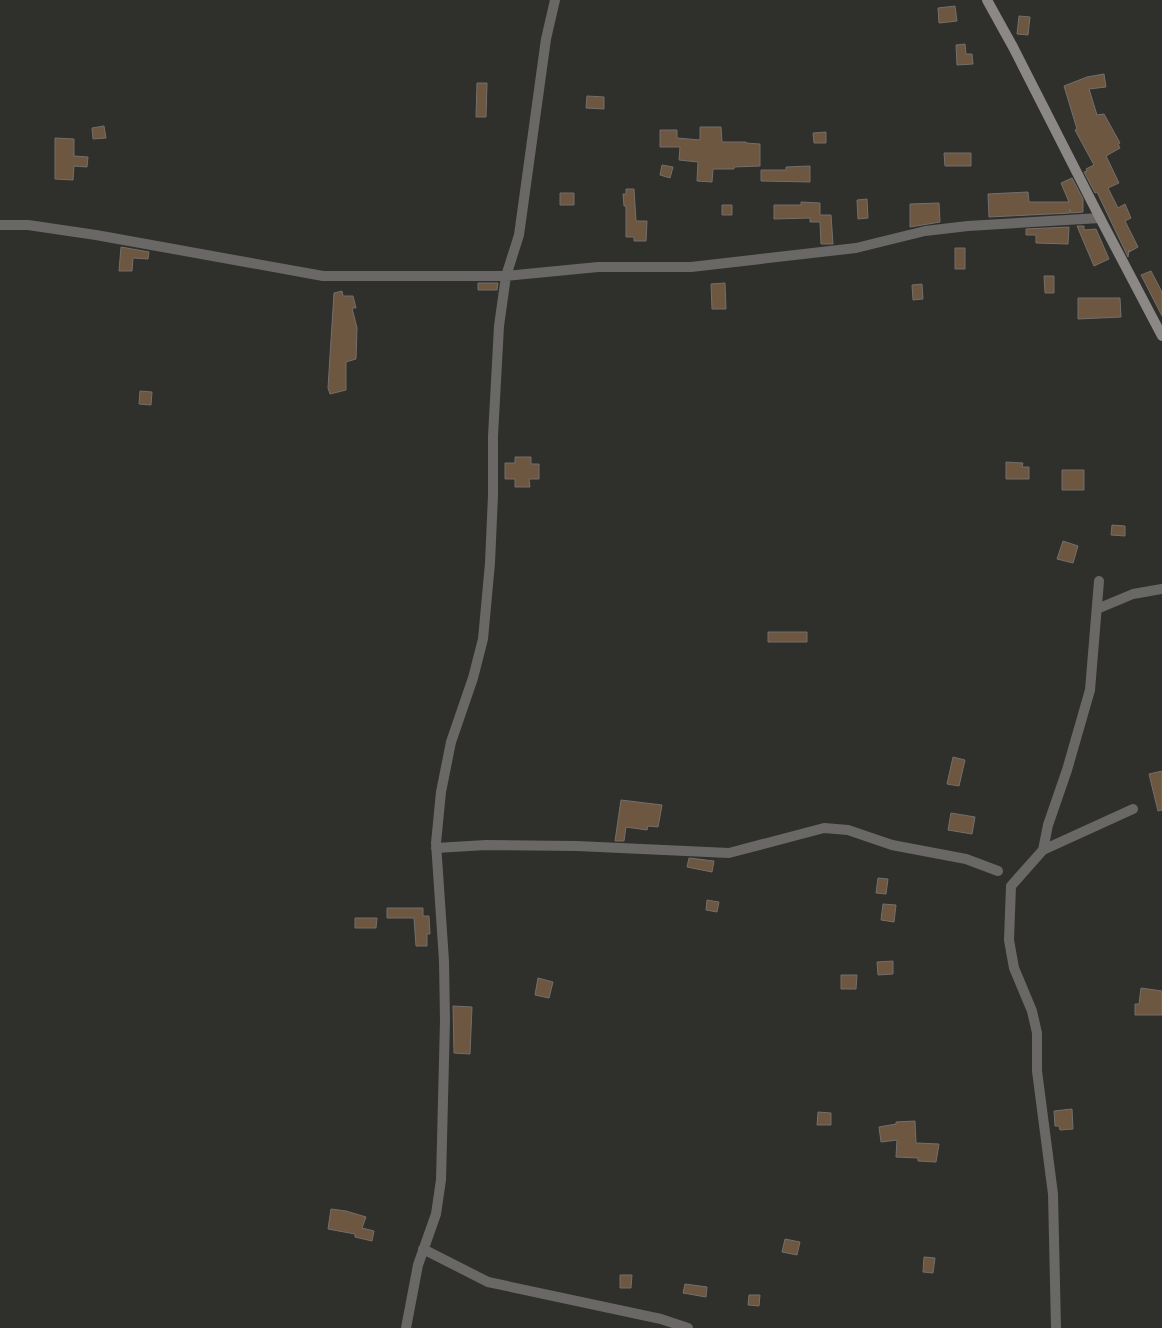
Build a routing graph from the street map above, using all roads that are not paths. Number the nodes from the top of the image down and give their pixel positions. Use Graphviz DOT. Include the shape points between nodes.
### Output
graph roads {
  1 [pos="555,0"];
  2 [pos="987,0"];
  3 [pos="1100,218"];
  4 [pos="0,226"];
  5 [pos="506,276"];
  6 [pos="1162,336"];
  7 [pos="1099,581"];
  8 [pos="1162,589"];
  9 [pos="1097,609"];
  10 [pos="1133,809"];
  11 [pos="436,848"];
  12 [pos="1043,850"];
  13 [pos="998,871"];
  14 [pos="423,1249"];
  15 [pos="406,1328"];
  16 [pos="688,1328"];
  17 [pos="1056,1328"];
  1 -- 5 [label="street" via="546,39 518,234"];
  2 -- 3 [label="main road"];
  3 -- 5 [label="street" via="925,231 856,248 691,268 598,267"];
  3 -- 6 [label="main road"];
  4 -- 5 [label="street" via="28,225 96,235 323,276"];
  5 -- 11 [label="street" via="499,326 490,564 483,639 451,742 441,792"];
  7 -- 9 [label="street"];
  8 -- 9 [label="street" via="1133,594"];
  9 -- 12 [label="street" via="1090,690"];
  10 -- 12 [label="street"];
  11 -- 13 [label="street" via="577,846 729,854 824,828 848,830 892,844 966,858"];
  11 -- 14 [label="street" via="445,1020 441,1180 436,1214"];
  12 -- 17 [label="street" via="1011,886 1009,940 1014,968 1032,1010 1037,1033 1038,1071 1054,1194"];
  14 -- 15 [label="street"];
  14 -- 16 [label="street" via="488,1282 662,1319"];
}
